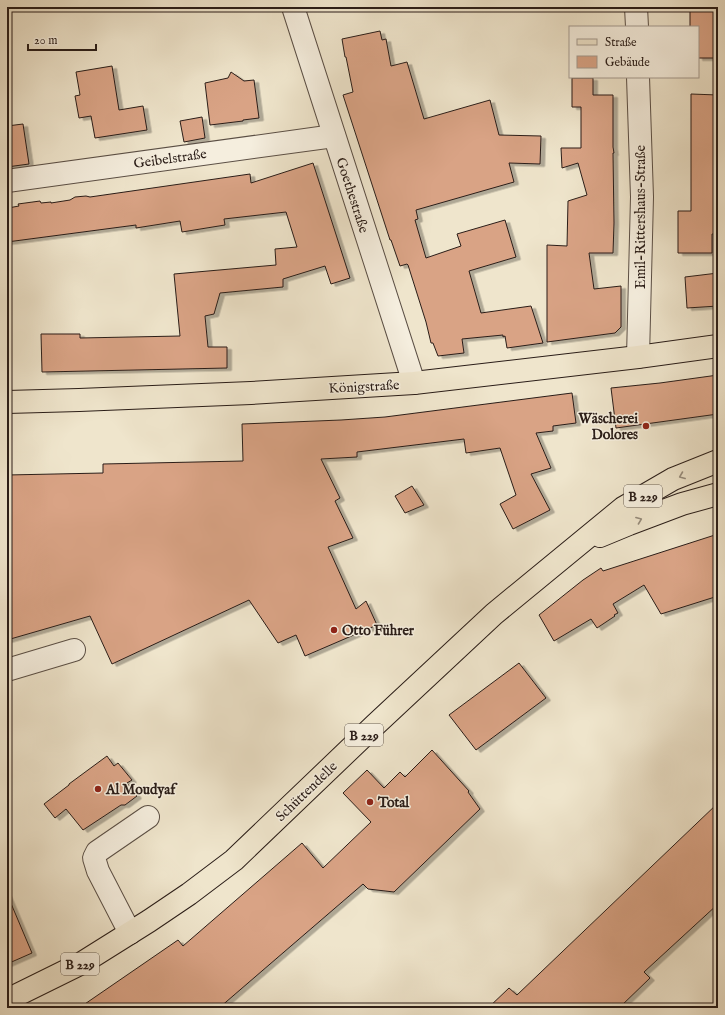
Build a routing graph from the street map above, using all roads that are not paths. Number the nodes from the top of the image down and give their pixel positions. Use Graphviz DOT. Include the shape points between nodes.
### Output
graph roads {
  1 [pos="293,7"];
  2 [pos="636,7"];
  3 [pos="637,26"];
  4 [pos="638,78"];
  5 [pos="334,136"];
  6 [pos="7,181"];
  7 [pos="718,346"];
  8 [pos="638,357"];
  9 [pos="414,383"];
  10 [pos="7,402"];
  11 [pos="718,461"];
  12 [pos="718,494"];
  13 [pos="577,546"];
  14 [pos="74,650"];
  15 [pos="7,670"];
  16 [pos="148,817"];
  17 [pos="130,933"];
  18 [pos="7,1000"];
  1 -- 5 [label="street, Goethestraße"];
  2 -- 3 [label="street"];
  4 -- 8 [label="street, Emil-Rittershaus-Straße" via="642,197"];
  5 -- 6 [label="street, Geibelstraße"];
  5 -- 9 [label="street, Goethestraße"];
  7 -- 8 [label="main road, Königstraße"];
  8 -- 9 [label="main road, Königstraße"];
  9 -- 10 [label="main road, Königstraße" via="251,393"];
  11 -- 13 [label="main road, Schüttendelle / B 229, one-way" via="673,479 623,508"];
  13 -- 12 [label="main road, Schüttendelle / B 229, one-way" via="682,504"];
  13 -- 17 [label="main road, Schüttendelle / B 229" via="488,619 234,860"];
  14 -- 15 [label="street"];
  16 -- 17 [label="street" via="97,852 94,858 98,871"];
  17 -- 18 [label="main road, Schüttendelle / B 229" via="82,963"];
}
